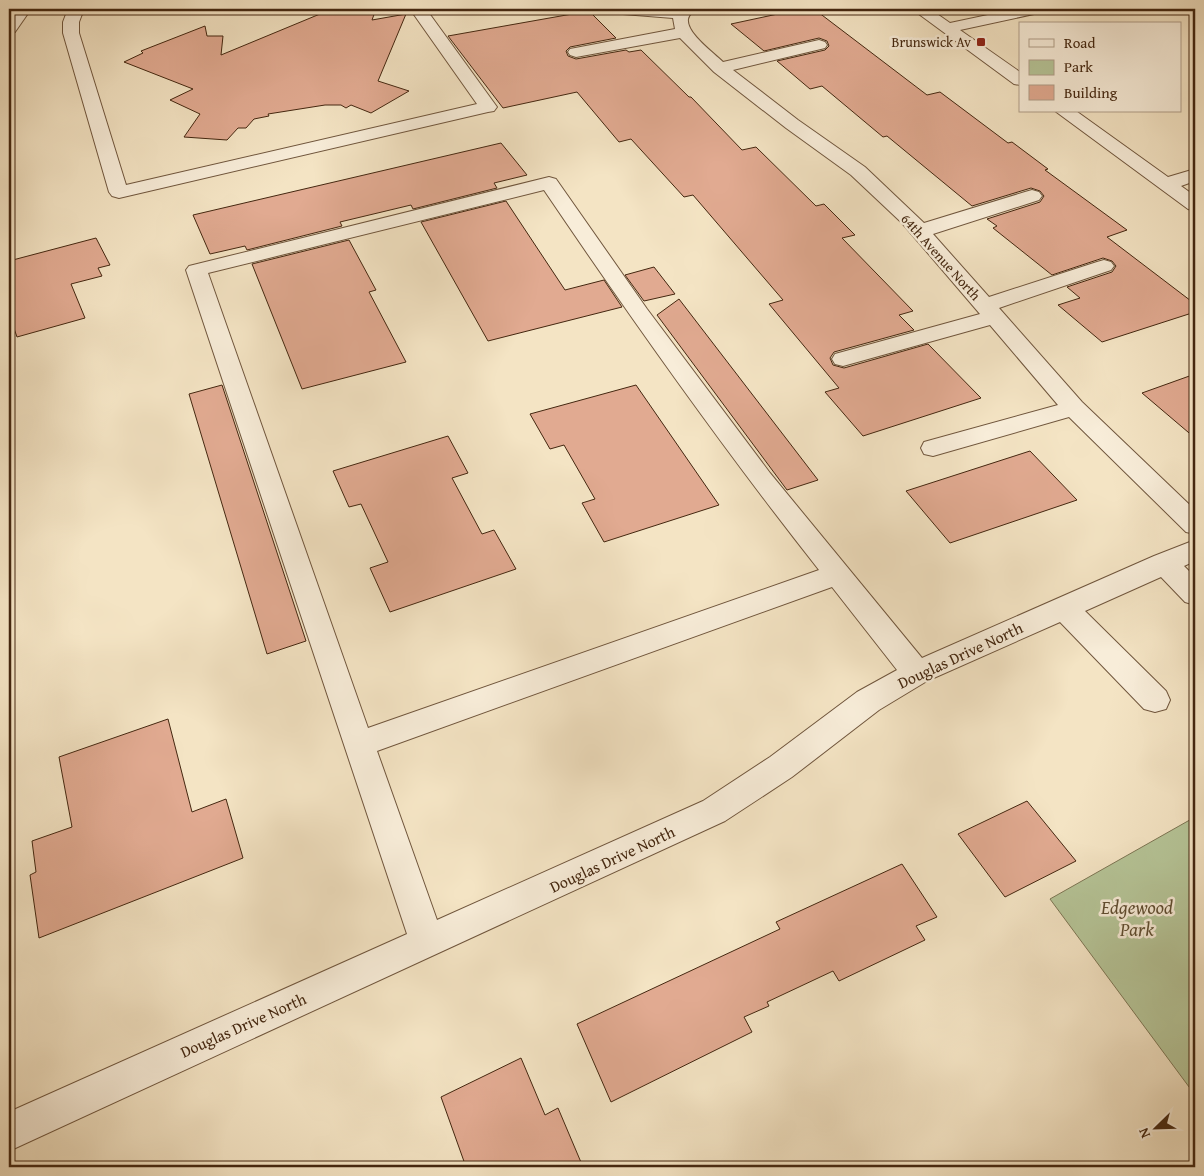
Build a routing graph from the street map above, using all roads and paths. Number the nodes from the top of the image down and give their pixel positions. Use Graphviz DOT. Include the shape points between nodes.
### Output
graph roads {
  1 [pos="23,9"];
  2 [pos="76,9"];
  3 [pos="418,9"];
  4 [pos="623,9"];
  5 [pos="920,9"];
  6 [pos="1037,9"];
  7 [pos="684,18"];
  8 [pos="948,28"];
  9 [pos="9,29"];
  10 [pos="819,45"];
  11 [pos="576,52"];
  12 [pos="720,68"];
  13 [pos="1019,79"];
  14 [pos="1065,112"];
  15 [pos="1195,175"];
  16 [pos="1166,184"];
  17 [pos="1032,196"];
  18 [pos="1195,205"];
  19 [pos="920,231"];
  20 [pos="1104,266"];
  21 [pos="990,312"];
  22 [pos="844,359"];
  23 [pos="1074,408"];
  24 [pos="933,448"];
  25 [pos="1195,525"];
  26 [pos="1195,550"];
  27 [pos="1164,564"];
  28 [pos="839,574"];
  29 [pos="1195,594"];
  30 [pos="1064,608"];
  31 [pos="917,673"];
  32 [pos="1155,700"];
  33 [pos="359,744"];
  34 [pos="427,942"];
  35 [pos="9,1132"];
  1 -- 9 [label="street"];
  2 -- 3 [label="street" via="71,33 119,192 488,107"];
  4 -- 7 [label="street"];
  5 -- 8 [label="street"];
  6 -- 8 [label="street"];
  7 -- 11 [label="street"];
  7 -- 12 [label="street, 64th Avenue North" via="692,42"];
  8 -- 13 [label="street"];
  10 -- 12 [label="street"];
  12 -- 19 [label="street, 64th Avenue North" via="858,171"];
  14 -- 16 [label="street"];
  15 -- 16 [label="street"];
  16 -- 18 [label="street"];
  17 -- 19 [label="street"];
  19 -- 21 [label="street, 64th Avenue North"];
  20 -- 21 [label="street"];
  21 -- 22 [label="street"];
  21 -- 23 [label="street, 64th Avenue North"];
  23 -- 24 [label="street"];
  23 -- 25 [label="street, 64th Avenue North"];
  26 -- 27 [label="street, Douglas Drive North"];
  27 -- 29 [label="street"];
  27 -- 30 [label="street, Douglas Drive North"];
  28 -- 31 [label="street"];
  28 -- 33 [label="street"];
  28 -- 33 [label="street" via="761,479 639,314 549,183 196,270"];
  30 -- 31 [label="street, Douglas Drive North"];
  30 -- 32 [label="street"];
  31 -- 34 [label="street, Douglas Drive North" via="868,701 782,767 714,812"];
  33 -- 34 [label="street"];
  34 -- 35 [label="street, Douglas Drive North"];
}
